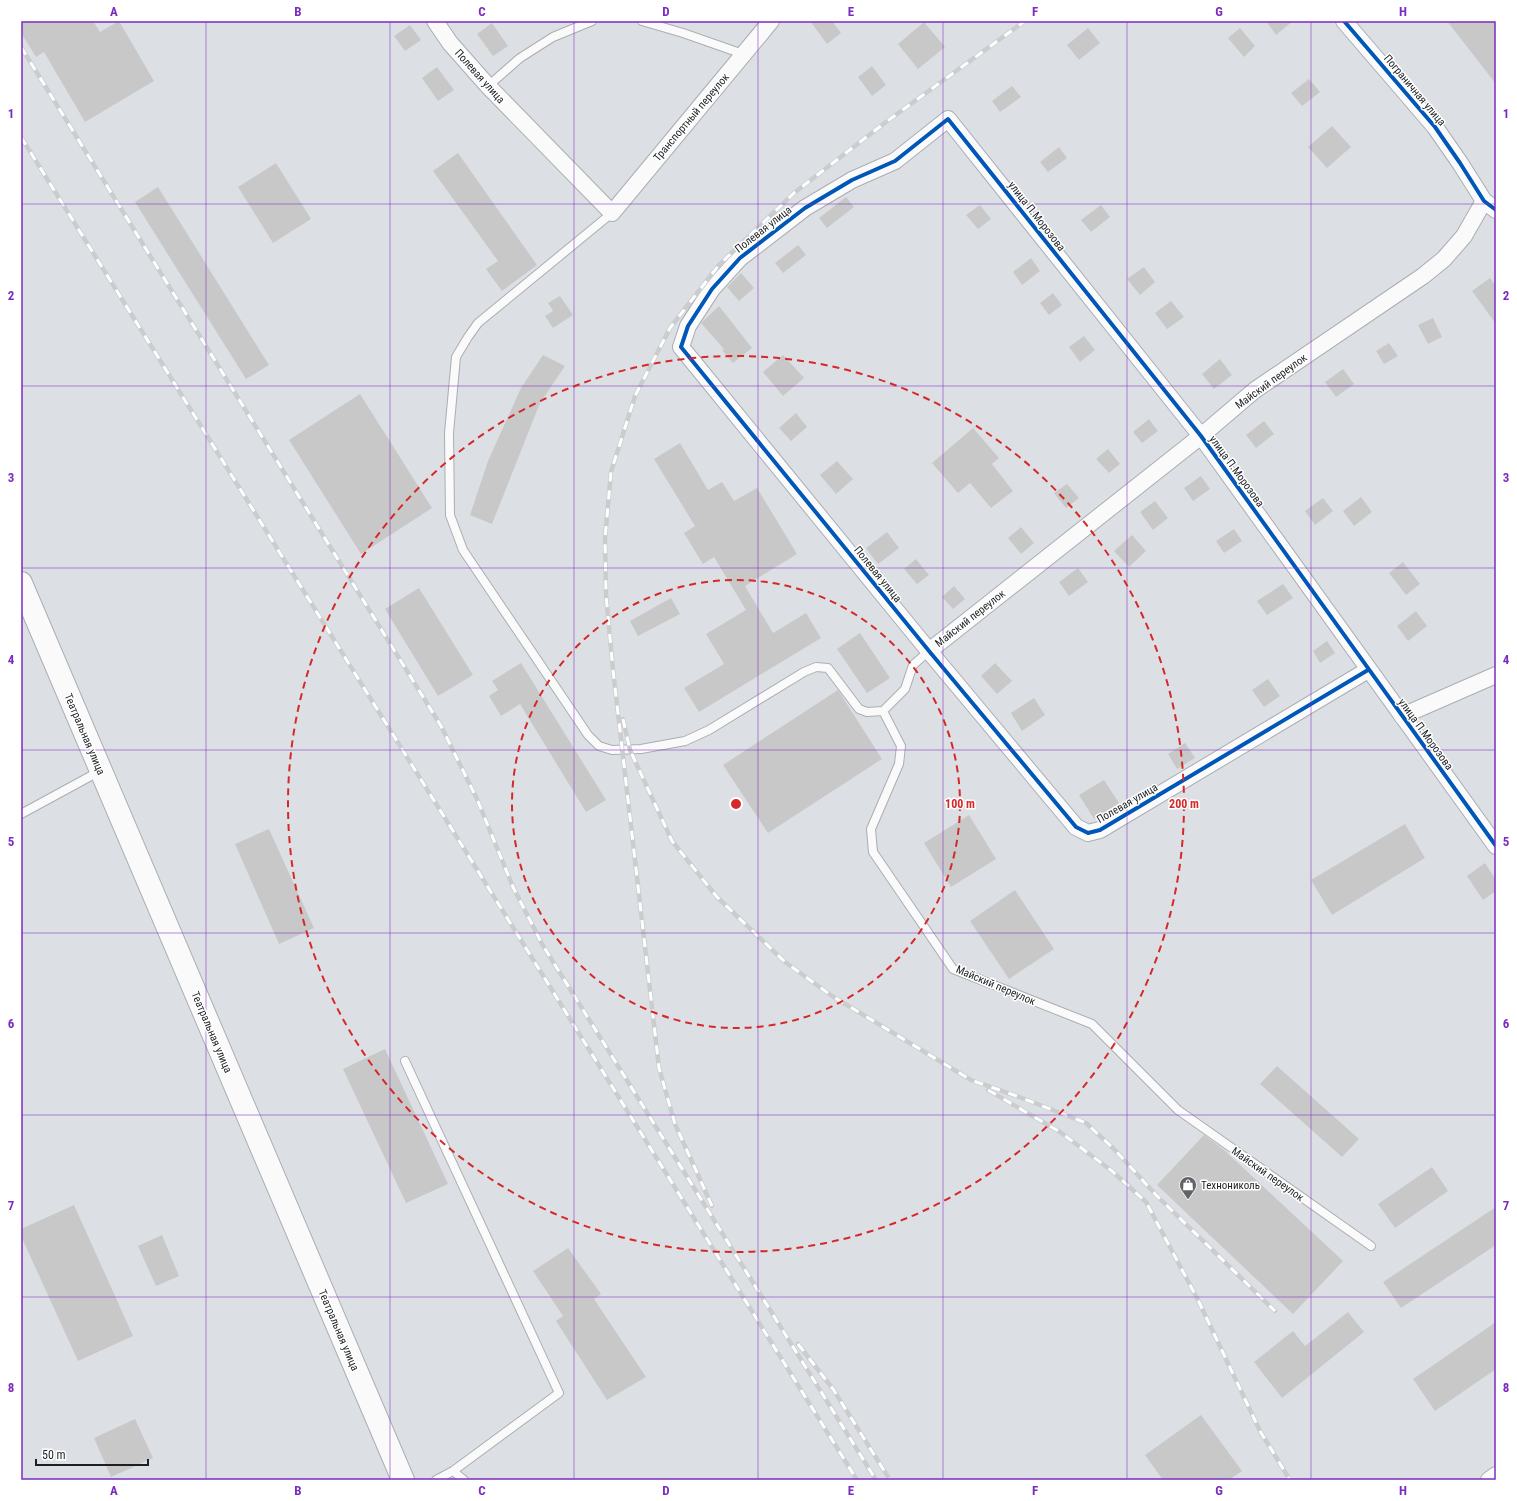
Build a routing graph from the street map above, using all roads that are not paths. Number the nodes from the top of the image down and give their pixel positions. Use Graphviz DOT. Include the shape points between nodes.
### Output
graph roads {
  1 [pos="435,21"];
  2 [pos="592,21"];
  3 [pos="642,21"];
  4 [pos="771,21"];
  5 [pos="1344,21"];
  6 [pos="743,54"];
  7 [pos="488,86"];
  8 [pos="948,119"];
  9 [pos="1490,206"];
  10 [pos="612,213"];
  11 [pos="1201,436"];
  12 [pos="21,583"];
  13 [pos="929,651"];
  14 [pos="1368,670"];
  15 [pos="1496,675"];
  16 [pos="883,711"];
  17 [pos="1402,716"];
  18 [pos="100,771"];
  19 [pos="21,814"];
  20 [pos="1496,846"];
  21 [pos="406,1061"];
  22 [pos="1371,1246"];
  23 [pos="453,1471"];
  24 [pos="1496,1475"];
  25 [pos="403,1480"];
  26 [pos="436,1480"];
  27 [pos="464,1480"];
  28 [pos="1489,1480"];
  1 -- 7 [label="street, Полевая улица" via="450,43"];
  2 -- 7 [label="lane" via="553,37 520,58"];
  3 -- 6 [label="lane"];
  4 -- 6 [label="street, Транспортный переулок"];
  5 -- 9 [label="street, Пограничная улица" via="1436,127"];
  6 -- 10 [label="street, Транспортный переулок"];
  7 -- 10 [label="street, Полевая улица"];
  8 -- 11 [label="street, улица П.Морозова"];
  8 -- 13 [label="street, Полевая улица" via="895,161 852,180 805,208 740,258 712,289 688,326 681,347"];
  9 -- 11 [label="street, Майский переулок" via="1444,259 1423,276 1255,390"];
  10 -- 16 [label="lane" via="478,323 456,357 449,433 450,515 463,550 588,735 599,746 612,750 640,749 685,740 709,730 816,667 828,668 859,709 867,712"];
  11 -- 13 [label="street, Майский переулок"];
  11 -- 14 [label="street, улица П.Морозова"];
  12 -- 18 [label="main road, Театральная улица"];
  13 -- 14 [label="street, Полевая улица" via="1076,827 1088,833 1100,830"];
  13 -- 16 [label="lane, Майский переулок" via="913,665 905,689"];
  14 -- 17 [label="street, улица П.Морозова"];
  15 -- 17 [label="street"];
  16 -- 22 [label="lane, Майский переулок" via="901,746 899,764 871,829 873,852 953,969 1092,1024 1178,1110"];
  17 -- 20 [label="street, улица П.Морозова"];
  18 -- 19 [label="lane"];
  18 -- 25 [label="main road, Театральная улица"];
  21 -- 23 [label="lane" via="559,1393"];
  23 -- 26 [label="lane"];
  23 -- 27 [label="lane"];
  24 -- 28 [label="street"];
}
